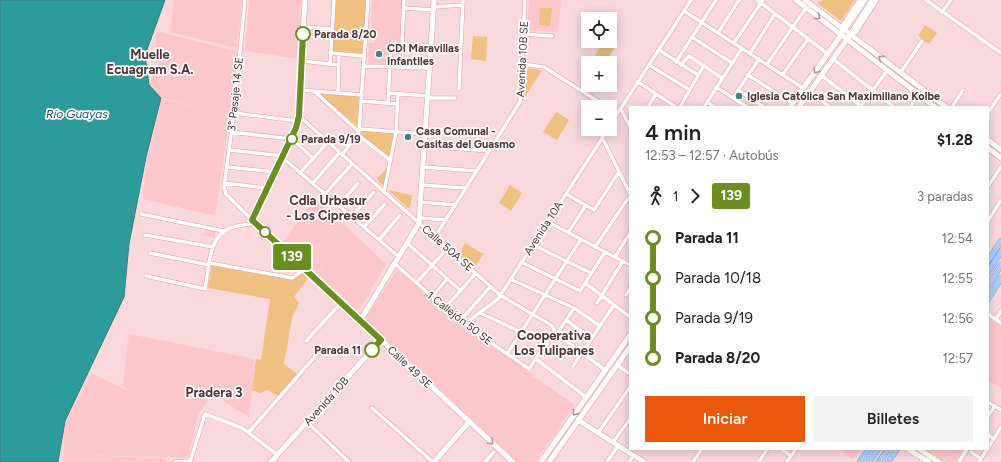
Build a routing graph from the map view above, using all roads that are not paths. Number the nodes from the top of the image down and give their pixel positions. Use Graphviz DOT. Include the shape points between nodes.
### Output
graph roads {
  1 [pos="244,0"];
  2 [pos="305,0"];
  3 [pos="334,0"];
  4 [pos="368,0"];
  5 [pos="404,0"];
  6 [pos="434,0"];
  7 [pos="463,0"];
  8 [pos="525,0"];
  9 [pos="691,0"];
  10 [pos="716,0"];
  11 [pos="739,0"];
  12 [pos="757,0"];
  13 [pos="796,0"];
  14 [pos="813,0"];
  15 [pos="860,0"];
  16 [pos="865,0"];
  17 [pos="872,0"];
  18 [pos="876,0"];
  19 [pos="926,0"];
  20 [pos="951,0"];
  21 [pos="762,1"];
  22 [pos="806,1"];
  23 [pos="463,5"];
  24 [pos="404,8"];
  25 [pos="433,8"];
  26 [pos="806,8"];
  27 [pos="684,11"];
  28 [pos="942,12"];
  29 [pos="775,14"];
  30 [pos="702,22"];
  31 [pos="304,27"];
  32 [pos="792,27"];
  33 [pos="332,29"];
  34 [pos="844,30"];
  35 [pos="718,33"];
  36 [pos="523,34"];
  37 [pos="841,35"];
  38 [pos="552,36"];
  39 [pos="692,37"];
  40 [pos="849,37"];
  41 [pos="808,39"];
  42 [pos="922,41"];
  43 [pos="402,43"];
  44 [pos="734,43"];
  45 [pos="432,46"];
  46 [pos="742,48"];
  47 [pos="659,50"];
  48 [pos="330,53"];
  49 [pos="750,53"];
  50 [pos="1001,53"];
  51 [pos="339,54"];
  52 [pos="828,54"];
  53 [pos="364,56"];
  54 [pos="758,59"];
  55 [pos="833,59"];
  56 [pos="302,61"];
  57 [pos="676,62"];
  58 [pos="732,63"];
  59 [pos="330,64"];
  60 [pos="522,64"];
  61 [pos="767,64"];
  62 [pos="338,65"];
  63 [pos="649,65"];
  64 [pos="682,65"];
  65 [pos="364,66"];
  66 [pos="703,66"];
  67 [pos="390,68"];
  68 [pos="430,68"];
  69 [pos="887,71"];
  70 [pos="901,72"];
  71 [pos="783,74"];
  72 [pos="698,75"];
  73 [pos="748,75"];
  74 [pos="822,75"];
  75 [pos="722,78"];
  76 [pos="638,82"];
  77 [pos="716,87"];
  78 [pos="803,88"];
  79 [pos="459,89"];
  80 [pos="300,90"];
  81 [pos="690,90"];
  82 [pos="738,90"];
  83 [pos="872,90"];
  84 [pos="963,90"];
  85 [pos="314,91"];
  86 [pos="809,92"];
  87 [pos="338,93"];
  88 [pos="389,93"];
  89 [pos="398,94"];
  90 [pos="656,94"];
  91 [pos="362,95"];
  92 [pos="919,95"];
  93 [pos="1000,95"];
  94 [pos="429,97"];
  95 [pos="454,98"];
  96 [pos="733,98"];
  97 [pos="596,100"];
  98 [pos="362,101"];
  99 [pos="707,102"];
  100 [pos="388,103"];
  101 [pos="398,104"];
  102 [pos="791,105"];
  103 [pos="649,106"];
  104 [pos="674,106"];
  105 [pos="681,106"];
  106 [pos="705,106"];
  107 [pos="713,106"];
  108 [pos="745,106"];
  109 [pos="762,106"];
  110 [pos="800,106"];
  111 [pos="829,106"];
  112 [pos="860,106"];
  113 [pos="862,106"];
  114 [pos="893,106"];
  115 [pos="911,106"];
  116 [pos="934,106"];
  117 [pos="945,106"];
  118 [pos="953,106"];
  119 [pos="621,108"];
  120 [pos="989,112"];
  121 [pos="234,113"];
  122 [pos="618,114"];
  123 [pos="298,118"];
  124 [pos="629,126"];
  125 [pos="231,132"];
  126 [pos="359,132"];
  127 [pos="396,132"];
  128 [pos="426,134"];
  129 [pos="602,137"];
  130 [pos="292,139"];
  131 [pos="989,141"];
  132 [pos="328,142"];
  133 [pos="425,146"];
  134 [pos="989,149"];
  135 [pos="229,150"];
  136 [pos="1001,150"];
  137 [pos="490,151"];
  138 [pos="341,153"];
  139 [pos="283,157"];
  140 [pos="313,158"];
  141 [pos="1001,158"];
  142 [pos="390,160"];
  143 [pos="352,164"];
  144 [pos="423,166"];
  145 [pos="226,167"];
  146 [pos="1001,167"];
  147 [pos="477,171"];
  148 [pos="276,172"];
  149 [pos="619,172"];
  150 [pos="300,173"];
  151 [pos="990,181"];
  152 [pos="313,183"];
  153 [pos="358,183"];
  154 [pos="421,185"];
  155 [pos="224,186"];
  156 [pos="267,188"];
  157 [pos="466,188"];
  158 [pos="374,192"];
  159 [pos="384,192"];
  160 [pos="629,192"];
  161 [pos="325,194"];
  162 [pos="566,194"];
  163 [pos="629,199"];
  164 [pos="1001,200"];
  165 [pos="420,202"];
  166 [pos="385,204"];
  167 [pos="339,205"];
  168 [pos="455,205"];
  169 [pos="586,205"];
  170 [pos="141,214"];
  171 [pos="400,215"];
  172 [pos="352,216"];
  173 [pos="989,219"];
  174 [pos="419,220"];
  175 [pos="446,220"];
  176 [pos="254,221"];
  177 [pos="548,222"];
  178 [pos="364,227"];
  179 [pos="223,231"];
  180 [pos="568,232"];
  181 [pos="146,235"];
  182 [pos="629,235"];
  183 [pos="435,237"];
  184 [pos="581,239"];
  185 [pos="379,240"];
  186 [pos="1001,241"];
  187 [pos="407,243"];
  188 [pos="533,245"];
  189 [pos="213,247"];
  190 [pos="596,247"];
  191 [pos="448,248"];
  192 [pos="605,252"];
  193 [pos="1001,252"];
  194 [pos="150,253"];
  195 [pos="398,256"];
  196 [pos="989,256"];
  197 [pos="615,257"];
  198 [pos="623,261"];
  199 [pos="521,262"];
  200 [pos="566,262"];
  201 [pos="394,263"];
  202 [pos="210,264"];
  203 [pos="629,264"];
  204 [pos="432,265"];
  205 [pos="1001,265"];
  206 [pos="305,270"];
  207 [pos="989,270"];
  208 [pos="476,273"];
  209 [pos="592,273"];
  210 [pos="146,276"];
  211 [pos="1001,278"];
  212 [pos="447,279"];
  213 [pos="510,279"];
  214 [pos="555,280"];
  215 [pos="416,282"];
  216 [pos="585,283"];
  217 [pos="989,284"];
  218 [pos="491,286"];
  219 [pos="460,290"];
  220 [pos="629,290"];
  221 [pos="626,294"];
  222 [pos="500,295"];
  223 [pos="545,295"];
  224 [pos="432,296"];
  225 [pos="602,296"];
  226 [pos="989,297"];
  227 [pos="341,303"];
  228 [pos="597,304"];
  229 [pos="614,305"];
  230 [pos="445,308"];
  231 [pos="574,308"];
  232 [pos="1001,311"];
  233 [pos="480,313"];
  234 [pos="533,314"];
  235 [pos="989,315"];
  236 [pos="629,316"];
  237 [pos="996,319"];
  238 [pos="470,320"];
  239 [pos="566,320"];
  240 [pos="360,321"];
  241 [pos="460,321"];
  242 [pos="1001,323"];
  243 [pos="600,326"];
  244 [pos="556,332"];
  245 [pos="520,334"];
  246 [pos="629,336"];
  247 [pos="591,338"];
  248 [pos="381,340"];
  249 [pos="306,341"];
  250 [pos="546,344"];
  251 [pos="629,348"];
  252 [pos="581,352"];
  253 [pos="318,353"];
  254 [pos="507,354"];
  255 [pos="536,359"];
  256 [pos="617,365"];
  257 [pos="572,366"];
  258 [pos="605,370"];
  259 [pos="629,373"];
  260 [pos="629,388"];
  261 [pos="586,397"];
  262 [pos="989,403"];
  263 [pos="995,406"];
  264 [pos="372,408"];
  265 [pos="1001,410"];
  266 [pos="989,415"];
  267 [pos="578,420"];
  268 [pos="629,421"];
  269 [pos="308,422"];
  270 [pos="469,422"];
  271 [pos="1001,427"];
  272 [pos="249,432"];
  273 [pos="598,433"];
  274 [pos="989,436"];
  275 [pos="994,439"];
  276 [pos="616,444"];
  277 [pos="989,446"];
  278 [pos="629,447"];
  279 [pos="625,450"];
  280 [pos="701,450"];
  281 [pos="766,450"];
  282 [pos="782,450"];
  283 [pos="795,450"];
  284 [pos="867,450"];
  285 [pos="877,450"];
  286 [pos="887,450"];
  287 [pos="896,450"];
  288 [pos="910,450"];
  289 [pos="921,450"];
  290 [pos="987,450"];
  291 [pos="969,451"];
  292 [pos="494,452"];
  293 [pos="278,455"];
  294 [pos="634,456"];
  295 [pos="791,456"];
  296 [pos="980,460"];
  297 [pos="175,462"];
  298 [pos="190,462"];
  299 [pos="271,462"];
  300 [pos="349,462"];
  301 [pos="434,462"];
  302 [pos="485,462"];
  303 [pos="513,462"];
  304 [pos="540,462"];
  305 [pos="549,462"];
  306 [pos="607,462"];
  307 [pos="629,462"];
  308 [pos="644,462"];
  309 [pos="693,462"];
  310 [pos="759,462"];
  311 [pos="788,462"];
  312 [pos="860,462"];
  313 [pos="869,462"];
  314 [pos="879,462"];
  315 [pos="888,462"];
  316 [pos="929,462"];
  317 [pos="939,462"];
  318 [pos="960,462"];
  1 -- 121 [label="street, 3° Pasaje 14 SE"];
  2 -- 31 [label="street"];
  3 -- 33 [label="street"];
  4 -- 53 [label="street"];
  5 -- 24 [label="street"];
  6 -- 25 [label="street"];
  7 -- 23 [label="street"];
  8 -- 36 [label="street, Avenida 10B SE"];
  9 -- 27 [label="street"];
  10 -- 30 [label="street"];
  11 -- 35 [label="street"];
  12 -- 21 [label="street"];
  13 -- 26 [label="street"];
  14 -- 22 [label="street"];
  15 -- 34 [label="street" via="844,23"];
  16 -- 34 [label="street"];
  17 -- 40 [label="street"];
  18 -- 40 [label="street" via="856,31"];
  19 -- 28 [label="street"];
  20 -- 28 [label="street"];
  21 -- 29 [label="street"];
  21 -- 44 [label="street"];
  22 -- 34 [label="street"];
  23 -- 25 [label="street"];
  23 -- 79 [label="street"];
  24 -- 25 [label="street"];
  24 -- 43 [label="street"];
  25 -- 45 [label="street"];
  26 -- 32 [label="street"];
  26 -- 37 [label="street, one-way"];
  27 -- 30 [label="street"];
  27 -- 47 [label="street"];
  28 -- 50 [label="street"];
  29 -- 32 [label="street"];
  29 -- 49 [label="street"];
  30 -- 35 [label="street"];
  30 -- 39 [label="street"];
  31 -- 33 [label="street"];
  31 -- 56 [label="street"];
  32 -- 41 [label="street"];
  32 -- 61 [label="street"];
  33 -- 48 [label="street"];
  34 -- 37 [label="street"];
  34 -- 40 [label="street"];
  35 -- 44 [label="street"];
  36 -- 38 [label="street"];
  36 -- 60 [label="street, Avenida 10B SE"];
  37 -- 40 [label="street"];
  37 -- 52 [label="street"];
  39 -- 57 [label="street"];
  39 -- 58 [label="street"];
  40 -- 55 [label="street"];
  40 -- 69 [label="street"];
  70 -- 40 [label="street, one-way"];
  41 -- 52 [label="street"];
  41 -- 71 [label="street"];
  42 -- 70 [label="street"];
  43 -- 45 [label="street"];
  43 -- 67 [label="street" via="391,45"];
  44 -- 46 [label="street"];
  45 -- 68 [label="street"];
  46 -- 49 [label="street"];
  46 -- 58 [label="street"];
  47 -- 57 [label="street"];
  47 -- 63 [label="street"];
  48 -- 51 [label="street"];
  48 -- 59 [label="street"];
  49 -- 54 [label="street"];
  51 -- 53 [label="street"];
  51 -- 62 [label="street"];
  52 -- 78 [label="street, one-way"];
  53 -- 65 [label="street"];
  54 -- 61 [label="street"];
  54 -- 73 [label="street"];
  55 -- 74 [label="street"];
  55 -- 83 [label="street"];
  56 -- 59 [label="street"];
  56 -- 80 [label="street"];
  57 -- 64 [label="street"];
  58 -- 75 [label="street"];
  59 -- 62 [label="street"];
  60 -- 97 [label="street" via="544,68"];
  60 -- 137 [label="street, Avenida 10B SE" via="520,102"];
  61 -- 71 [label="street"];
  62 -- 87 [label="street"];
  63 -- 76 [label="street"];
  63 -- 81 [label="street"];
  64 -- 66 [label="street" via="687,56"];
  64 -- 72 [label="street"];
  65 -- 67 [label="street"];
  65 -- 91 [label="street"];
  66 -- 72 [label="street"];
  66 -- 75 [label="street"];
  67 -- 68 [label="street"];
  67 -- 88 [label="street"];
  68 -- 94 [label="street"];
  69 -- 83 [label="street"];
  69 -- 92 [label="street"];
  70 -- 117 [label="street"];
  71 -- 78 [label="street"];
  72 -- 81 [label="street"];
  73 -- 82 [label="street"];
  73 -- 102 [label="street"];
  74 -- 86 [label="street"];
  74 -- 112 [label="street"];
  75 -- 77 [label="street"];
  76 -- 90 [label="street"];
  76 -- 119 [label="street"];
  77 -- 96 [label="street"];
  77 -- 99 [label="street"];
  78 -- 102 [label="street"];
  80 -- 85 [label="street"];
  80 -- 123 [label="street"];
  81 -- 105 [label="street"];
  82 -- 96 [label="street"];
  82 -- 109 [label="street"];
  83 -- 113 [label="street"];
  83 -- 114 [label="street"];
  84 -- 118 [label="street"];
  85 -- 87 [label="street"];
  85 -- 126 [label="street"];
  86 -- 110 [label="street"];
  86 -- 111 [label="street"];
  87 -- 91 [label="street"];
  88 -- 89 [label="street"];
  88 -- 100 [label="street"];
  89 -- 94 [label="street"];
  89 -- 101 [label="street"];
  90 -- 103 [label="street"];
  90 -- 104 [label="street"];
  91 -- 98 [label="street"];
  92 -- 115 [label="street"];
  92 -- 116 [label="street"];
  93 -- 120 [label="street"];
  94 -- 95 [label="street"];
  94 -- 128 [label="street"];
  96 -- 108 [label="street"];
  98 -- 100 [label="street"];
  98 -- 126 [label="street"];
  99 -- 106 [label="street"];
  99 -- 107 [label="street"];
  100 -- 101 [label="street"];
  101 -- 127 [label="street"];
  119 -- 122 [label="street"];
  119 -- 124 [label="street"];
  121 -- 123 [label="street"];
  121 -- 125 [label="street, 3° Pasaje 14 SE"];
  123 -- 130 [label="street"];
  123 -- 132 [label="street, Calle 50A SE"];
  125 -- 130 [label="street"];
  125 -- 135 [label="street, 3° Pasaje 14 SE"];
  126 -- 127 [label="street"];
  126 -- 138 [label="street"];
  126 -- 142 [label="street"];
  127 -- 128 [label="street"];
  127 -- 142 [label="street"];
  128 -- 133 [label="street"];
  129 -- 149 [label="street"];
  129 -- 162 [label="street, Avenida 10A"];
  130 -- 139 [label="street"];
  130 -- 140 [label="street"];
  131 -- 136 [label="street"];
  132 -- 138 [label="street, Calle 50A SE"];
  132 -- 140 [label="street"];
  133 -- 137 [label="street"];
  133 -- 144 [label="street"];
  134 -- 141 [label="street"];
  135 -- 139 [label="street"];
  135 -- 145 [label="street, 3° Pasaje 14 SE"];
  137 -- 147 [label="street, Avenida 10B SE"];
  138 -- 143 [label="street, Calle 50A SE"];
  138 -- 152 [label="street"];
  139 -- 148 [label="street"];
  139 -- 150 [label="street"];
  140 -- 150 [label="street"];
  142 -- 159 [label="street"];
  143 -- 159 [label="street, Calle 50A SE"];
  143 -- 161 [label="street"];
  144 -- 147 [label="street"];
  144 -- 154 [label="street"];
  145 -- 148 [label="street"];
  145 -- 155 [label="street, 3° Pasaje 14 SE"];
  146 -- 151 [label="street"];
  147 -- 157 [label="street, Avenida 10B SE"];
  148 -- 156 [label="street"];
  149 -- 160 [label="street"];
  149 -- 169 [label="street" via="594,210"];
  150 -- 152 [label="street"];
  152 -- 161 [label="street"];
  153 -- 167 [label="street"];
  154 -- 157 [label="street"];
  154 -- 165 [label="street"];
  155 -- 156 [label="street"];
  155 -- 176 [label="street, Calle 49 SE" via="226,194"];
  156 -- 176 [label="street"];
  157 -- 168 [label="street, Avenida 10B SE"];
  158 -- 172 [label="street"];
  159 -- 174 [label="street, Calle 50A SE"];
  161 -- 167 [label="street"];
  162 -- 169 [label="street"];
  162 -- 177 [label="street, Avenida 10A"];
  163 -- 190 [label="street"];
  164 -- 173 [label="street"];
  165 -- 168 [label="street"];
  165 -- 174 [label="street"];
  166 -- 178 [label="street"];
  167 -- 172 [label="street"];
  168 -- 175 [label="street, Avenida 10B SE"];
  169 -- 180 [label="street"];
  170 -- 179 [label="street"];
  171 -- 185 [label="street"];
  172 -- 178 [label="street"];
  174 -- 175 [label="street"];
  174 -- 183 [label="street, Calle 50A SE"];
  174 -- 187 [label="street"];
  175 -- 183 [label="street, Avenida 10B SE"];
  176 -- 179 [label="street"];
  176 -- 206 [label="street, Calle 49 SE"];
  177 -- 180 [label="street"];
  177 -- 188 [label="street, Avenida 10A"];
  178 -- 185 [label="street"];
  179 -- 189 [label="street"];
  180 -- 184 [label="street"];
  181 -- 189 [label="street"];
  182 -- 197 [label="street"];
  183 -- 191 [label="street, Calle 50A SE"];
  184 -- 190 [label="street"];
  184 -- 200 [label="street"];
  185 -- 195 [label="street"];
  186 -- 196 [label="main road"];
  187 -- 195 [label="street"];
  187 -- 204 [label="street"];
  188 -- 199 [label="street, Avenida 10A"];
  188 -- 200 [label="street"];
  189 -- 202 [label="street"];
  190 -- 192 [label="street"];
  191 -- 204 [label="street"];
  191 -- 208 [label="street, Calle 50A SE"];
  192 -- 197 [label="street"];
  192 -- 209 [label="street"];
  193 -- 207 [label="main road"];
  194 -- 202 [label="street"];
  195 -- 201 [label="street"];
  197 -- 198 [label="street"];
  198 -- 203 [label="street"];
  198 -- 225 [label="street"];
  199 -- 213 [label="street, Avenida 10A"];
  199 -- 214 [label="street"];
  200 -- 209 [label="street"];
  200 -- 214 [label="street"];
  201 -- 215 [label="street, 1 Callejón 50 SE"];
  201 -- 240 [label="street"];
  202 -- 206 [label="street" via="292,278"];
  202 -- 210 [label="street" via="205,289"];
  204 -- 212 [label="street"];
  204 -- 215 [label="street"];
  205 -- 217 [label="main road"];
  206 -- 227 [label="street, Calle 49 SE"];
  208 -- 218 [label="street, Calle 50A SE"];
  208 -- 219 [label="street"];
  209 -- 216 [label="street"];
  211 -- 226 [label="main road"];
  212 -- 219 [label="street"];
  212 -- 224 [label="street"];
  213 -- 222 [label="street, Avenida 10A"];
  213 -- 223 [label="street"];
  214 -- 216 [label="street" via="580,291"];
  214 -- 223 [label="street"];
  215 -- 224 [label="street, 1 Callejón 50 SE"];
  216 -- 225 [label="street"];
  218 -- 222 [label="street, Calle 50A SE"];
  218 -- 241 [label="street"];
  219 -- 230 [label="street"];
  220 -- 221 [label="street"];
  222 -- 233 [label="street, Avenida 10A"];
  222 -- 234 [label="street, Calle 50A SE"];
  223 -- 231 [label="street"];
  223 -- 234 [label="street"];
  224 -- 230 [label="street, 1 Callejón 50 SE"];
  225 -- 228 [label="street"];
  225 -- 229 [label="street"];
  227 -- 240 [label="street, Calle 49 SE"];
  227 -- 249 [label="street"];
  229 -- 236 [label="street"];
  229 -- 243 [label="street"];
  230 -- 241 [label="street, 1 Callejón 50 SE"];
  231 -- 239 [label="street"];
  231 -- 243 [label="street"];
  232 -- 237 [label="street"];
  233 -- 238 [label="street, Avenida 10A"];
  233 -- 245 [label="street"];
  234 -- 244 [label="street, Calle 50A SE" via="551,325"];
  234 -- 245 [label="street"];
  235 -- 237 [label="street"];
  237 -- 242 [label="street"];
  239 -- 244 [label="street"];
  239 -- 247 [label="street"];
  240 -- 248 [label="street, Calle 49 SE"];
  241 -- 254 [label="street, 1 Callejón 50 SE"];
  243 -- 247 [label="street"];
  244 -- 250 [label="street"];
  244 -- 252 [label="street, Calle 50A SE"];
  245 -- 250 [label="street"];
  245 -- 254 [label="street"];
  246 -- 258 [label="street"];
  247 -- 252 [label="street"];
  248 -- 269 [label="street, Avenida 10B"];
  248 -- 270 [label="street, Calle 49 SE"];
  250 -- 255 [label="street"];
  251 -- 256 [label="street"];
  252 -- 257 [label="street"];
  252 -- 258 [label="street, Calle 50A SE"];
  253 -- 272 [label="street"];
  254 -- 255 [label="street, 1 Callejón 50 SE" via="530,369"];
  255 -- 261 [label="street"];
  256 -- 259 [label="street"];
  256 -- 267 [label="street"];
  258 -- 261 [label="street"];
  260 -- 273 [label="street"];
  261 -- 304 [label="street, one-way"];
  262 -- 263 [label="street"];
  263 -- 265 [label="street"];
  263 -- 266 [label="street"];
  264 -- 301 [label="street"];
  267 -- 273 [label="street"];
  267 -- 305 [label="street"];
  268 -- 276 [label="street"];
  269 -- 293 [label="street, Avenida 10B"];
  269 -- 300 [label="street"];
  270 -- 301 [label="street"];
  270 -- 303 [label="street, Calle 49 SE, one-way"];
  271 -- 275 [label="street"];
  272 -- 293 [label="street"];
  272 -- 298 [label="street" via="205,414"];
  273 -- 276 [label="street"];
  274 -- 275 [label="street"];
  275 -- 277 [label="street"];
  276 -- 279 [label="street"];
  276 -- 306 [label="street"];
  278 -- 279 [label="street"];
  279 -- 294 [label="street"];
  280 -- 309 [label="street"];
  281 -- 310 [label="street"];
  282 -- 295 [label="street"];
  283 -- 295 [label="street"];
  284 -- 312 [label="main road"];
  285 -- 313 [label="main road"];
  286 -- 314 [label="main road"];
  287 -- 315 [label="main road"];
  288 -- 316 [label="street"];
  289 -- 317 [label="street"];
  290 -- 296 [label="street"];
  291 -- 296 [label="street"];
  291 -- 318 [label="street"];
  292 -- 302 [label="street"];
  293 -- 299 [label="street, Avenida 10B"];
  294 -- 307 [label="street"];
  294 -- 308 [label="street"];
  295 -- 311 [label="street"];
  297 -- 298 [label="street"];
}
